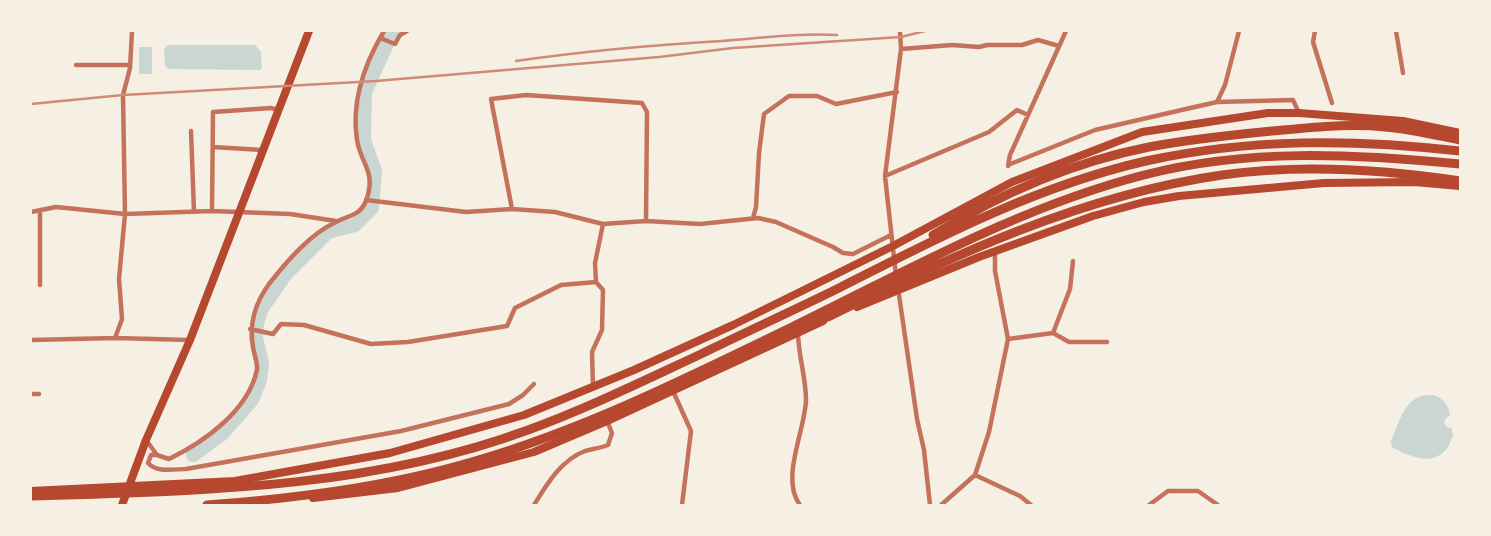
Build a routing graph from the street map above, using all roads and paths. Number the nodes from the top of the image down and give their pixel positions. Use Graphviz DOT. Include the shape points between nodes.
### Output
graph roads {
  1 [pos="132,31"];
  2 [pos="309,31"];
  3 [pos="384,31"];
  4 [pos="407,31"];
  5 [pos="900,31"];
  6 [pos="1066,31"];
  7 [pos="1239,31"];
  8 [pos="1315,31"];
  9 [pos="1396,31"];
  10 [pos="382,39"];
  11 [pos="1059,46"];
  12 [pos="901,49"];
  13 [pos="76,65"];
  14 [pos="130,65"];
  15 [pos="1403,73"];
  16 [pos="897,92"];
  17 [pos="1217,102"];
  18 [pos="1332,103"];
  19 [pos="278,110"];
  20 [pos="1299,113"];
  21 [pos="1028,115"];
  22 [pos="191,130"];
  23 [pos="1460,133"];
  24 [pos="1460,140"];
  25 [pos="213,147"];
  26 [pos="262,150"];
  27 [pos="1460,151"];
  28 [pos="1460,164"];
  29 [pos="886,176"];
  30 [pos="1460,181"];
  31 [pos="1460,186"];
  32 [pos="366,200"];
  33 [pos="512,209"];
  34 [pos="40,210"];
  35 [pos="212,211"];
  36 [pos="31,212"];
  37 [pos="194,212"];
  38 [pos="239,212"];
  39 [pos="125,214"];
  40 [pos="753,218"];
  41 [pos="646,221"];
  42 [pos="336,222"];
  43 [pos="603,224"];
  44 [pos="890,235"];
  45 [pos="893,246"];
  46 [pos="995,251"];
  47 [pos="1073,261"];
  48 [pos="888,263"];
  49 [pos="596,282"];
  50 [pos="40,285"];
  51 [pos="898,290"];
  52 [pos="250,329"];
  53 [pos="794,330"];
  54 [pos="1053,332"];
  55 [pos="115,338"];
  56 [pos="1008,339"];
  57 [pos="31,340"];
  58 [pos="190,340"];
  59 [pos="1107,342"];
  60 [pos="534,384"];
  61 [pos="594,387"];
  62 [pos="674,391"];
  63 [pos="31,394"];
  64 [pos="39,394"];
  65 [pos="607,421"];
  66 [pos="146,440"];
  67 [pos="157,455"];
  68 [pos="975,475"];
  69 [pos="128,487"];
  70 [pos="31,491"];
  71 [pos="31,496"];
  72 [pos="1022,498"];
  73 [pos="536,503"];
  74 [pos="122,505"];
  75 [pos="207,505"];
  76 [pos="260,505"];
  77 [pos="543,505"];
  78 [pos="682,505"];
  79 [pos="800,505"];
  80 [pos="930,505"];
  81 [pos="941,505"];
  82 [pos="1020,505"];
  83 [pos="1031,505"];
  84 [pos="1149,505"];
  85 [pos="1218,505"];
  1 -- 14 [label="street"];
  2 -- 19 [label="main road"];
  3 -- 10 [label="street"];
  4 -- 10 [label="street" via="395,44"];
  5 -- 12 [label="street"];
  6 -- 11 [label="street"];
  7 -- 17 [label="street" via="1225,85"];
  8 -- 18 [label="street" via="1313,42"];
  9 -- 15 [label="street"];
  10 -- 32 [label="street" via="363,76 357,122 357,140 369,169"];
  11 -- 12 [label="street" via="1038,40 1022,46 952,45"];
  11 -- 21 [label="street"];
  12 -- 16 [label="street"];
  13 -- 14 [label="street"];
  14 -- 39 [label="street" via="122,95"];
  16 -- 29 [label="street"];
  16 -- 40 [label="street" via="836,104 817,96 789,96 764,114"];
  17 -- 20 [label="street" via="1293,100"];
  17 -- 21 [label="street" via="1095,130 1008,166"];
  19 -- 25 [label="street" via="213,112"];
  19 -- 26 [label="main road"];
  20 -- 23 [label="main road" via="1403,121"];
  20 -- 45 [label="main road" via="1268,113 1142,132 1012,182"];
  21 -- 29 [label="street" via="1017,110 989,132"];
  22 -- 37 [label="street"];
  24 -- 48 [label="highway" via="1352,124 1198,138 1147,147 1062,172 1017,190 958,219"];
  25 -- 26 [label="street"];
  25 -- 35 [label="street"];
  26 -- 38 [label="main road"];
  27 -- 48 [label="highway" via="1391,144 1292,142 1181,154 1098,174 1042,193"];
  28 -- 53 [label="highway" via="1291,154 1215,161 1145,175 1022,216 961,243"];
  29 -- 44 [label="street"];
  30 -- 53 [label="highway" via="1408,173 1299,169 1185,181 1100,203 1028,227 964,252"];
  31 -- 46 [label="main road" via="1414,182 1324,183 1179,196 1094,216"];
  32 -- 33 [label="street" via="466,212"];
  32 -- 42 [label="street" via="354,216"];
  33 -- 41 [label="street" via="491,99 526,95 642,103 647,112"];
  33 -- 43 [label="street" via="555,212"];
  34 -- 36 [label="street"];
  34 -- 39 [label="street" via="56,207"];
  34 -- 50 [label="street"];
  35 -- 37 [label="street"];
  35 -- 38 [label="street"];
  37 -- 39 [label="street"];
  38 -- 42 [label="street" via="290,214"];
  38 -- 58 [label="main road"];
  39 -- 55 [label="street" via="119,279 122,319"];
  40 -- 41 [label="street" via="700,224"];
  40 -- 44 [label="street" via="776,222 843,253 853,254"];
  41 -- 43 [label="street"];
  42 -- 52 [label="street" via="307,242 269,285 258,302"];
  43 -- 49 [label="street" via="595,263"];
  44 -- 45 [label="street"];
  45 -- 51 [label="street"];
  45 -- 61 [label="main road" via="733,325"];
  46 -- 51 [label="main road"];
  46 -- 56 [label="street" via="995,271"];
  47 -- 54 [label="street" via="1070,290"];
  48 -- 71 [label="highway" via="582,409 471,448 288,484 180,493"];
  49 -- 52 [label="street" via="553,289 515,308 507,326 408,342 371,344 304,325 281,324 273,334"];
  49 -- 61 [label="street" via="603,290 604,304 602,330 592,352"];
  51 -- 53 [label="main road"];
  51 -- 80 [label="street"];
  52 -- 67 [label="street" via="257,369 244,399 232,416 187,450 169,459"];
  53 -- 62 [label="main road"];
  53 -- 75 [label="highway" via="587,421 475,462 338,491"];
  53 -- 79 [label="street" via="806,402 791,480 794,498"];
  54 -- 56 [label="street"];
  54 -- 59 [label="street" via="1070,342"];
  55 -- 57 [label="street"];
  55 -- 58 [label="street"];
  56 -- 68 [label="street" via="989,432"];
  58 -- 66 [label="main road"];
  60 -- 67 [label="street" via="509,404 401,431 186,469 151,467 149,459"];
  61 -- 69 [label="main road" via="524,415 390,453 235,481"];
  62 -- 65 [label="main road"];
  62 -- 78 [label="street" via="691,431"];
  63 -- 64 [label="street"];
  65 -- 73 [label="street" via="612,433 608,445 587,450 566,463 544,487"];
  65 -- 76 [label="main road" via="534,452 398,488"];
  66 -- 67 [label="street"];
  66 -- 69 [label="main road"];
  68 -- 72 [label="street"];
  68 -- 81 [label="street"];
  69 -- 70 [label="main road"];
  69 -- 74 [label="main road"];
  72 -- 82 [label="street"];
  72 -- 83 [label="street"];
  73 -- 77 [label="street"];
  84 -- 85 [label="street" via="1168,491 1198,491"];
}
